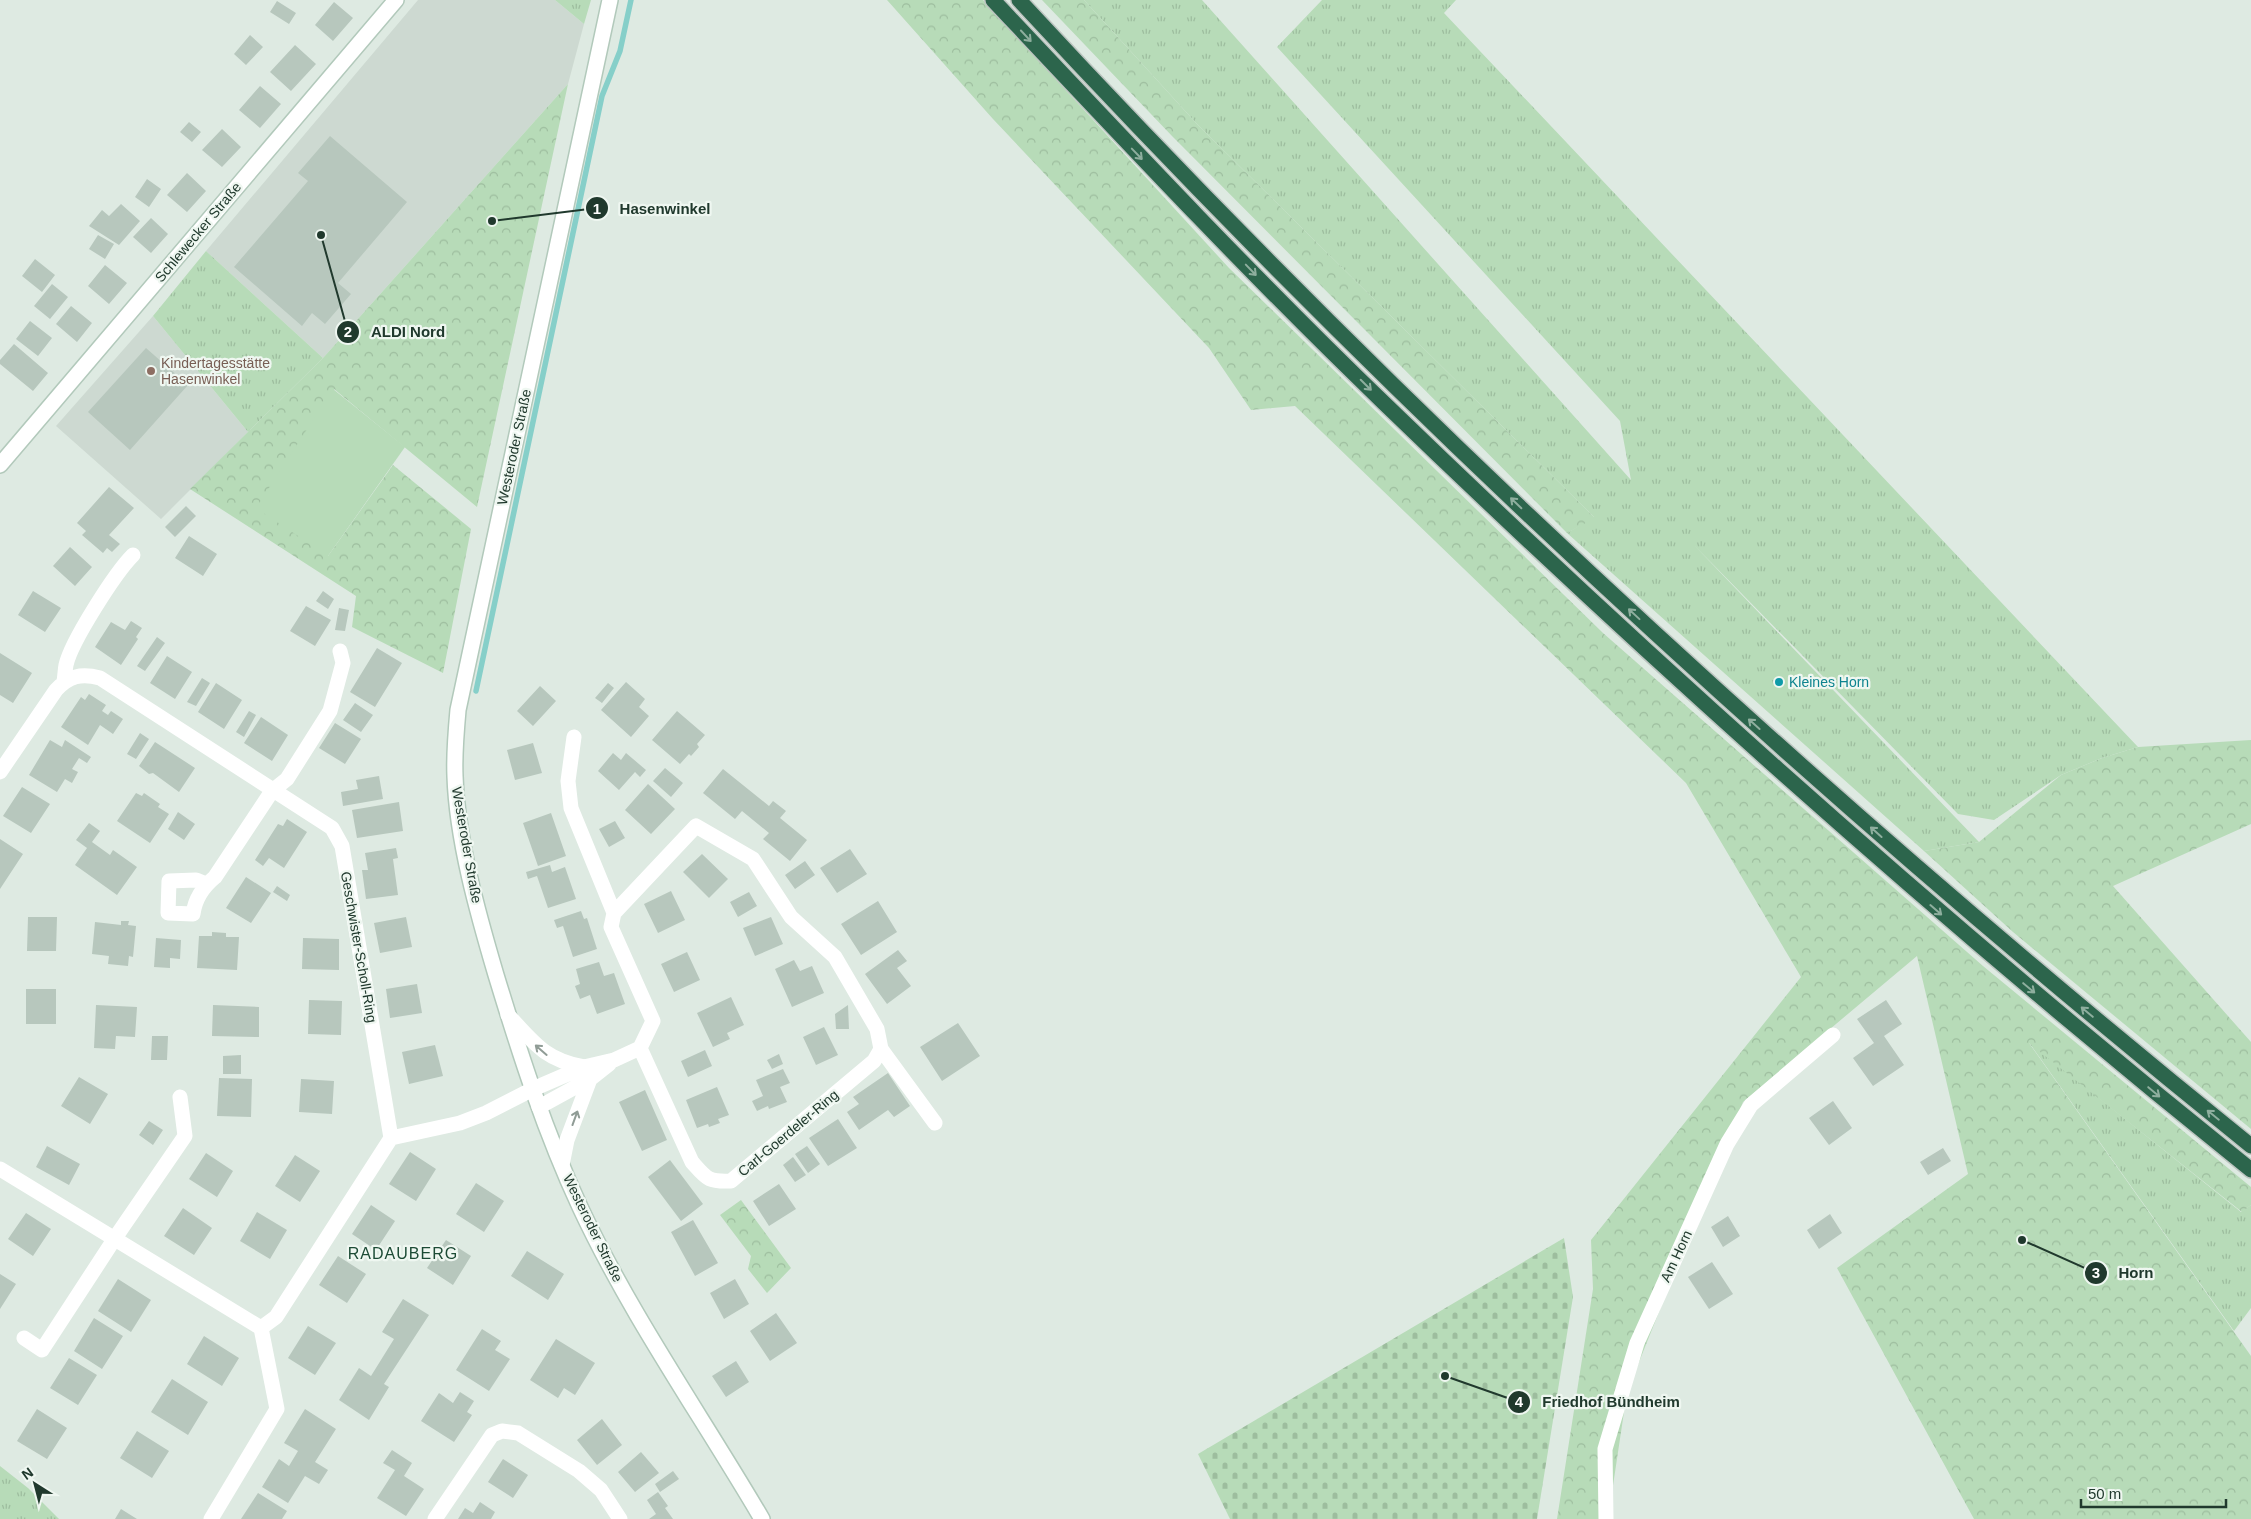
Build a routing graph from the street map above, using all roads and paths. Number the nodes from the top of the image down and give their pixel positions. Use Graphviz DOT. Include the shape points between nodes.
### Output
graph roads {
  1 [pos="396,0"];
  2 [pos="610,0"];
  3 [pos="992,0"];
  4 [pos="1019,0"];
  5 [pos="0,465"];
  6 [pos="133,555"];
  7 [pos="340,650"];
  8 [pos="64,681"];
  9 [pos="574,737"];
  10 [pos="0,772"];
  11 [pos="272,790"];
  12 [pos="206,884"];
  13 [pos="614,912"];
  14 [pos="508,1015"];
  15 [pos="1833,1035"];
  16 [pos="640,1048"];
  17 [pos="881,1049"];
  18 [pos="587,1073"];
  19 [pos="533,1089"];
  20 [pos="180,1098"];
  21 [pos="540,1107"];
  22 [pos="935,1124"];
  23 [pos="391,1138"];
  24 [pos="2251,1146"];
  25 [pos="562,1165"];
  26 [pos="0,1169"];
  27 [pos="2251,1170"];
  28 [pos="115,1238"];
  29 [pos="261,1328"];
  30 [pos="24,1338"];
  31 [pos="211,1519"];
  32 [pos="435,1519"];
  33 [pos="620,1519"];
  34 [pos="762,1519"];
  35 [pos="1606,1519"];
  1 -- 5 [label="street, Schlewecker Straße"];
  2 -- 14 [label="street, Westeroder Straße" via="458,710 455,777 466,857"];
  3 -- 27 [label="highway, one-way" via="1132,149 1382,401 1606,615 1991,957"];
  24 -- 4 [label="highway, one-way" via="1912,864 1697,673 1432,422 1248,239"];
  6 -- 8 [label="street" via="120,569 72,650"];
  7 -- 11 [label="street" via="343,663 330,711 287,779"];
  8 -- 10 [label="street"];
  8 -- 11 [label="street, Geschwister-Scholl-Ring" via="86,675 100,678"];
  9 -- 13 [label="street" via="568,781 572,808"];
  11 -- 12 [label="street" via="215,877"];
  11 -- 23 [label="street, Geschwister-Scholl-Ring" via="332,828 342,846"];
  13 -- 16 [label="street" via="611,927 653,1021"];
  13 -- 17 [label="street" via="696,826 753,859 791,917 835,956 877,1029"];
  18 -- 14 [label="street, one-way" via="546,1055"];
  14 -- 19 [label="street, Westeroder Straße"];
  15 -- 35 [label="street, Am Horn" via="1751,1105 1727,1144 1637,1343 1605,1448"];
  16 -- 17 [label="street, Carl-Goerdeler-Ring" via="692,1162 714,1182 731,1180 874,1061"];
  16 -- 18 [label="street"];
  17 -- 22 [label="street"];
  18 -- 19 [label="street"];
  18 -- 21 [label="street"];
  25 -- 18 [label="street, one-way"];
  19 -- 21 [label="street, Westeroder Straße"];
  19 -- 23 [label="street" via="460,1123"];
  20 -- 28 [label="street" via="185,1136"];
  21 -- 25 [label="street, Westeroder Straße"];
  23 -- 29 [label="street" via="276,1317"];
  25 -- 34 [label="street, Westeroder Straße" via="580,1208 632,1307"];
  26 -- 28 [label="street"];
  28 -- 29 [label="street"];
  28 -- 30 [label="street" via="42,1350"];
  29 -- 31 [label="street" via="277,1409"];
  32 -- 33 [label="street" via="492,1435 502,1431 518,1433 580,1471 600,1490"];
}
